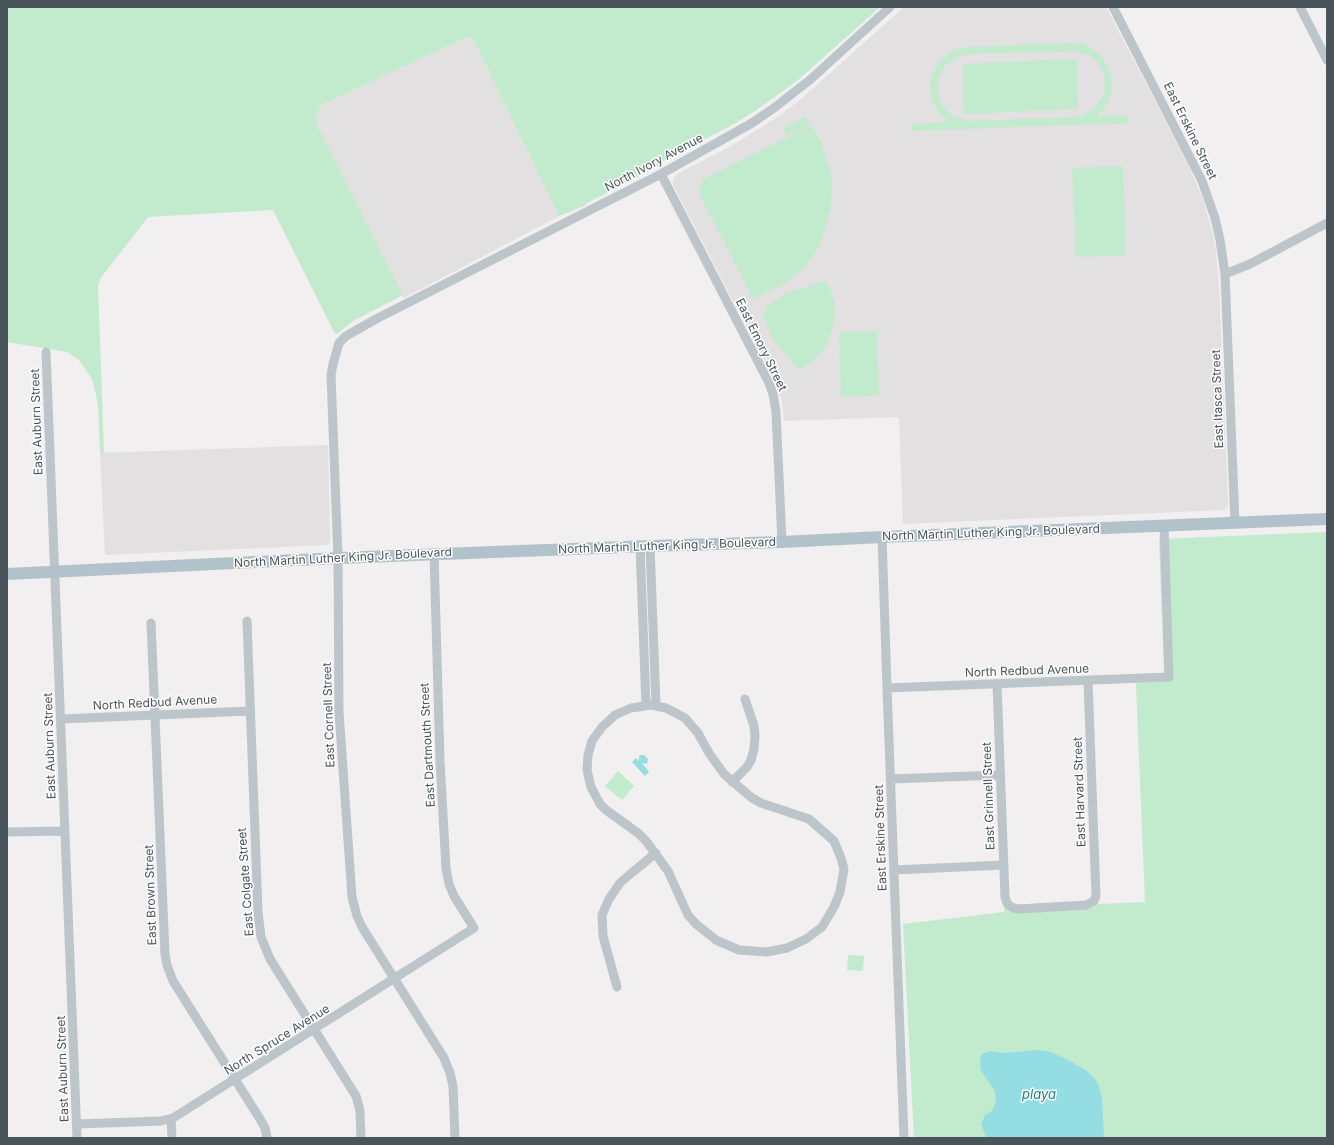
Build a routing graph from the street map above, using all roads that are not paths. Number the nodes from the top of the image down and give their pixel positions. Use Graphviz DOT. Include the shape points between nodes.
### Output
graph roads {
  1 [pos="890,7"];
  2 [pos="1113,7"];
  3 [pos="1300,7"];
  4 [pos="1327,60"];
  5 [pos="661,174"];
  6 [pos="1327,223"];
  7 [pos="1225,274"];
  8 [pos="405,304"];
  9 [pos="46,352"];
  10 [pos="1327,519"];
  11 [pos="1235,523"];
  12 [pos="1164,526"];
  13 [pos="882,537"];
  14 [pos="782,542"];
  15 [pos="645,546"];
  16 [pos="434,554"];
  17 [pos="338,558"];
  18 [pos="55,572"];
  19 [pos="7,574"];
  20 [pos="247,621"];
  21 [pos="151,623"];
  22 [pos="1088,680"];
  23 [pos="997,684"];
  24 [pos="887,688"];
  25 [pos="745,699"];
  26 [pos="646,705"];
  27 [pos="656,705"];
  28 [pos="250,711"];
  29 [pos="155,715"];
  30 [pos="61,719"];
  31 [pos="1000,775"];
  32 [pos="890,779"];
  33 [pos="732,782"];
  34 [pos="65,831"];
  35 [pos="7,832"];
  36 [pos="656,853"];
  37 [pos="1004,865"];
  38 [pos="894,870"];
  39 [pos="1010,906"];
  40 [pos="474,928"];
  41 [pos="394,979"];
  42 [pos="617,987"];
  43 [pos="315,1030"];
  44 [pos="235,1080"];
  45 [pos="171,1119"];
  46 [pos="77,1124"];
  47 [pos="77,1138"];
  48 [pos="172,1138"];
  49 [pos="267,1138"];
  50 [pos="361,1138"];
  51 [pos="455,1138"];
  52 [pos="904,1138"];
  1 -- 5 [label="street, North Ivory Avenue" via="811,79 774,108 732,135"];
  2 -- 7 [label="street, East Erskine Street" via="1202,181 1217,225"];
  3 -- 4 [label="street"];
  5 -- 8 [label="street, North Ivory Avenue"];
  5 -- 14 [label="street, East Emory Street" via="773,394"];
  6 -- 7 [label="street" via="1250,264"];
  7 -- 11 [label="street, East Itasca Street"];
  8 -- 17 [label="street, East Cornell Street" via="346,336 339,343 333,364 331,375"];
  9 -- 18 [label="street, East Auburn Street"];
  10 -- 11 [label="main road, North Martin Luther King Jr. Boulevard"];
  11 -- 12 [label="main road, North Martin Luther King Jr. Boulevard"];
  12 -- 13 [label="main road, North Martin Luther King Jr. Boulevard"];
  12 -- 22 [label="street, North Redbud Avenue" via="1169,677"];
  13 -- 14 [label="main road, North Martin Luther King Jr. Boulevard"];
  13 -- 24 [label="street, East Erskine Street"];
  14 -- 15 [label="main road, North Martin Luther King Jr. Boulevard"];
  15 -- 16 [label="main road, North Martin Luther King Jr. Boulevard"];
  15 -- 26 [label="street"];
  15 -- 27 [label="street"];
  16 -- 17 [label="main road, North Martin Luther King Jr. Boulevard"];
  16 -- 40 [label="street, East Dartmouth Street" via="446,868 454,896"];
  17 -- 18 [label="main road, North Martin Luther King Jr. Boulevard"];
  17 -- 41 [label="street, East Cornell Street" via="339,712 352,897 362,927"];
  18 -- 19 [label="main road, North Martin Luther King Jr. Boulevard"];
  18 -- 30 [label="street, East Auburn Street"];
  20 -- 28 [label="street, East Colgate Street"];
  21 -- 29 [label="street, East Brown Street"];
  22 -- 23 [label="street, North Redbud Avenue"];
  22 -- 39 [label="street, East Harvard Street" via="1096,892 1094,902 1079,906 1019,909"];
  23 -- 24 [label="street, North Redbud Avenue"];
  23 -- 31 [label="street, East Grinnell Street"];
  24 -- 32 [label="street, East Erskine Street"];
  25 -- 33 [label="street" via="754,726 754,749 747,767"];
  26 -- 27 [label="street"];
  26 -- 36 [label="street" via="621,712 607,721 596,734 590,748 587,770 591,787 600,804 638,833"];
  27 -- 33 [label="street" via="674,712 691,724 714,761"];
  28 -- 29 [label="street, North Redbud Avenue"];
  28 -- 43 [label="street, East Colgate Street" via="261,937 270,959"];
  29 -- 30 [label="street, North Redbud Avenue"];
  29 -- 44 [label="street, East Brown Street" via="167,965 173,981"];
  30 -- 34 [label="street, East Auburn Street"];
  31 -- 32 [label="street"];
  31 -- 37 [label="street, East Grinnell Street"];
  32 -- 38 [label="street, East Erskine Street"];
  33 -- 36 [label="street" via="762,803 810,820 834,841 842,860 843,876 838,900 822,927 806,939 778,951 748,951 727,946 705,932 688,915 674,882"];
  34 -- 35 [label="street"];
  34 -- 46 [label="street, East Auburn Street"];
  36 -- 42 [label="street" via="620,883 608,899 602,915 603,936"];
  37 -- 38 [label="street"];
  37 -- 39 [label="street, East Grinnell Street" via="1005,897"];
  38 -- 52 [label="street, East Erskine Street"];
  40 -- 41 [label="street, North Spruce Avenue"];
  41 -- 43 [label="street, North Spruce Avenue"];
  41 -- 51 [label="street, East Cornell Street" via="444,1058 450,1073"];
  43 -- 44 [label="street, North Spruce Avenue"];
  43 -- 50 [label="street, East Colgate Street" via="356,1096 360,1110"];
  44 -- 45 [label="street, North Spruce Avenue"];
  44 -- 49 [label="street, East Brown Street" via="265,1128"];
  45 -- 46 [label="street, North Spruce Avenue"];
  45 -- 48 [label="street"];
  46 -- 47 [label="street, East Auburn Street"];
}
